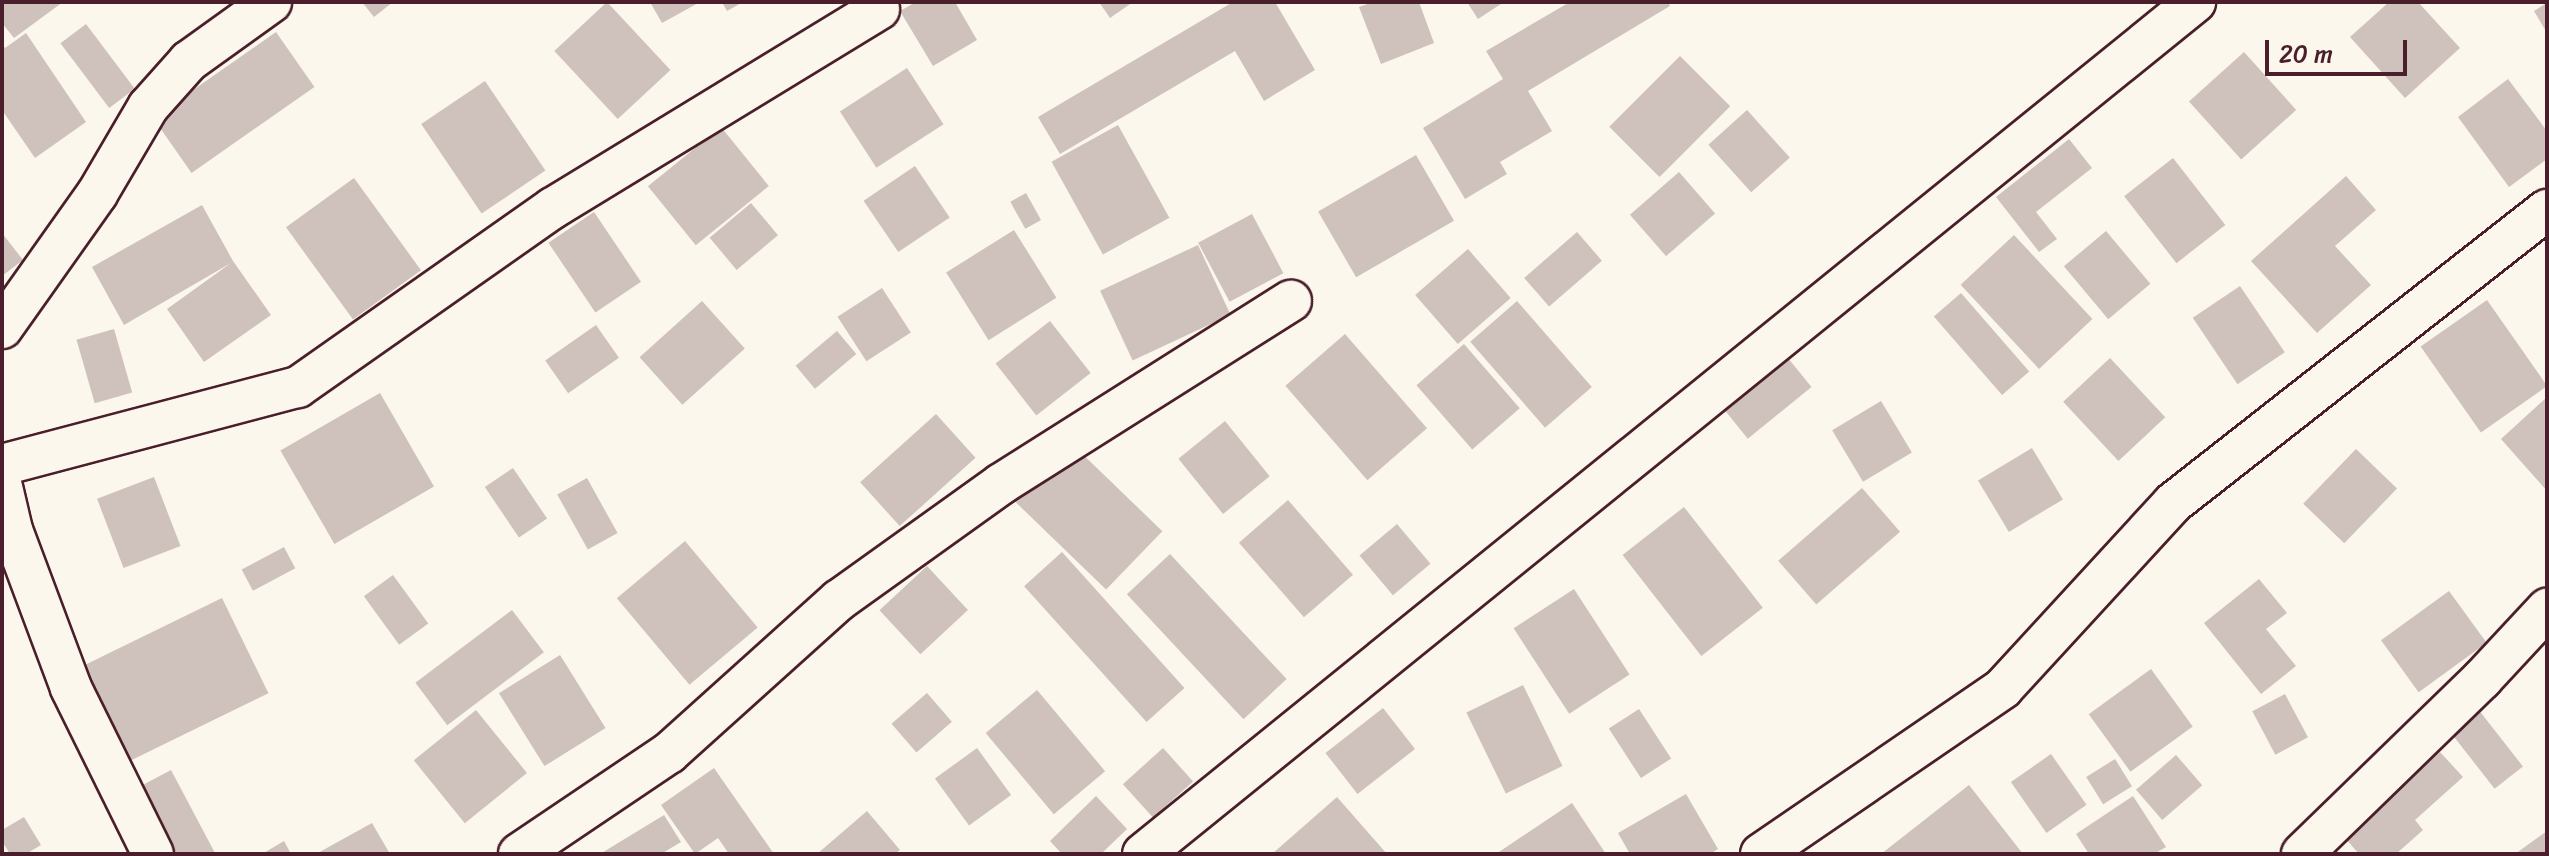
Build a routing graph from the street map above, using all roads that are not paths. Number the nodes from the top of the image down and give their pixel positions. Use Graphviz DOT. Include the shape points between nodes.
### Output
graph roads {
  1 [pos="271,2"];
  2 [pos="2195,2"];
  3 [pos="879,9"];
  4 [pos="2547,210"];
  5 [pos="1291,301"];
  6 [pos="2,328"];
  7 [pos="2,465"];
  8 [pos="2,487"];
  9 [pos="2547,609"];
  10 [pos="153,854"];
  11 [pos="519,854"];
  12 [pos="1143,854"];
  13 [pos="1761,854"];
  14 [pos="2302,854"];
  1 -- 6 [label="street" via="189,61 148,107 97,194"];
  2 -- 12 [label="street"];
  3 -- 7 [label="street" via="553,208 298,387"];
  4 -- 13 [label="street" via="2173,503 2003,688"];
  5 -- 11 [label="street" via="1001,484 839,600 669,753"];
  8 -- 10 [label="street" via="12,530 71,688"];
  9 -- 14 [label="street"];
}
